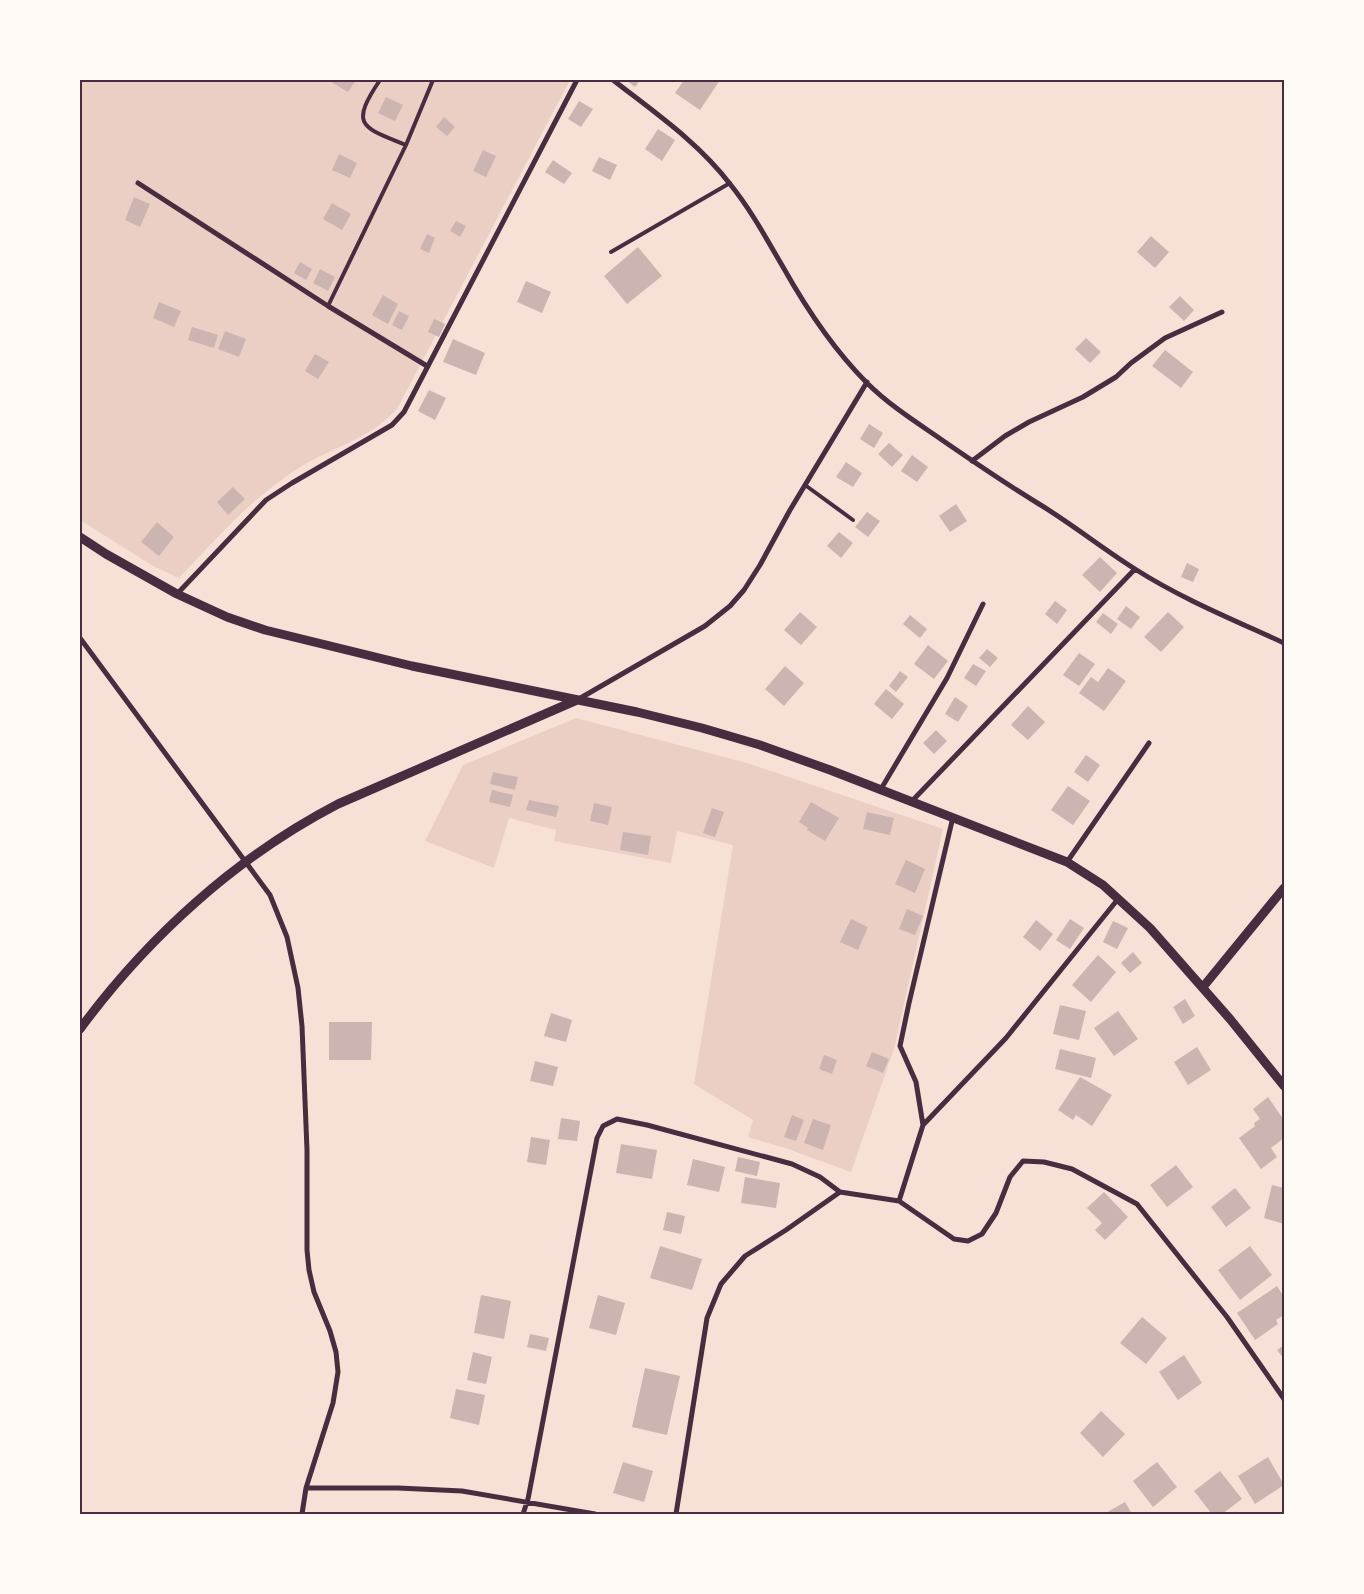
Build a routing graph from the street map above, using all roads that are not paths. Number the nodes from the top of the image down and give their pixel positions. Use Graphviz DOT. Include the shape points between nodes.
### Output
graph roads {
  1 [pos="380,80"];
  2 [pos="433,80"];
  3 [pos="577,80"];
  4 [pos="613,80"];
  5 [pos="406,145"];
  6 [pos="730,183"];
  7 [pos="138,184"];
  8 [pos="611,252"];
  9 [pos="328,306"];
  10 [pos="1222,312"];
  11 [pos="428,366"];
  12 [pos="867,382"];
  13 [pos="972,460"];
  14 [pos="805,484"];
  15 [pos="853,520"];
  16 [pos="80,537"];
  17 [pos="1135,569"];
  18 [pos="177,594"];
  19 [pos="983,604"];
  20 [pos="80,638"];
  21 [pos="1284,643"];
  22 [pos="577,700"];
  23 [pos="1149,743"];
  24 [pos="881,789"];
  25 [pos="912,802"];
  26 [pos="953,817"];
  27 [pos="246,861"];
  28 [pos="1067,862"];
  29 [pos="1284,888"];
  30 [pos="1118,898"];
  31 [pos="1203,986"];
  32 [pos="80,1029"];
  33 [pos="1284,1086"];
  34 [pos="924,1125"];
  35 [pos="840,1192"];
  36 [pos="899,1201"];
  37 [pos="1284,1398"];
  38 [pos="306,1488"];
  39 [pos="527,1501"];
  40 [pos="302,1514"];
  41 [pos="523,1514"];
  42 [pos="595,1514"];
  43 [pos="676,1514"];
  1 -- 5 [label="lane" via="368,98 362,119 364,125"];
  2 -- 5 [label="lane"];
  3 -- 11 [label="street"];
  4 -- 6 [label="street" via="681,133"];
  5 -- 9 [label="lane"];
  6 -- 8 [label="lane"];
  6 -- 12 [label="street" via="815,318"];
  7 -- 9 [label="street"];
  9 -- 11 [label="street"];
  10 -- 13 [label="street" via="1165,338 1116,377 1029,422"];
  11 -- 18 [label="street" via="404,412 392,425 266,500"];
  12 -- 13 [label="street" via="886,400"];
  12 -- 14 [label="street"];
  13 -- 17 [label="street"];
  14 -- 15 [label="lane"];
  14 -- 22 [label="street" via="744,590 720,616"];
  16 -- 18 [label="street"];
  17 -- 21 [label="street" via="1206,608"];
  17 -- 25 [label="street"];
  18 -- 22 [label="street" via="265,630 412,666"];
  19 -- 24 [label="street" via="947,678"];
  20 -- 27 [label="street"];
  22 -- 24 [label="street" via="702,728"];
  22 -- 27 [label="street" via="338,804 308,819"];
  23 -- 28 [label="street"];
  24 -- 25 [label="street"];
  25 -- 26 [label="street"];
  26 -- 28 [label="street"];
  26 -- 34 [label="street" via="900,1046 916,1082"];
  27 -- 32 [label="street" via="161,934"];
  27 -- 38 [label="street" via="279,914 295,972 302,1026 309,1270 336,1352 338,1372 333,1403"];
  28 -- 30 [label="street"];
  29 -- 31 [label="street"];
  30 -- 31 [label="street"];
  30 -- 34 [label="street" via="1006,1038"];
  31 -- 33 [label="street"];
  34 -- 36 [label="street"];
  35 -- 36 [label="street"];
  35 -- 39 [label="street" via="820,1177 792,1164 647,1125 617,1119 603,1126 596,1138"];
  35 -- 43 [label="street" via="745,1256 721,1284 707,1318"];
  36 -- 37 [label="street" via="954,1239 968,1240 982,1234 996,1213 1010,1176 1024,1161 1072,1169 1137,1204 1227,1317"];
  38 -- 39 [label="street" via="435,1489"];
  38 -- 40 [label="street"];
  39 -- 41 [label="street"];
  39 -- 42 [label="street"];
}
